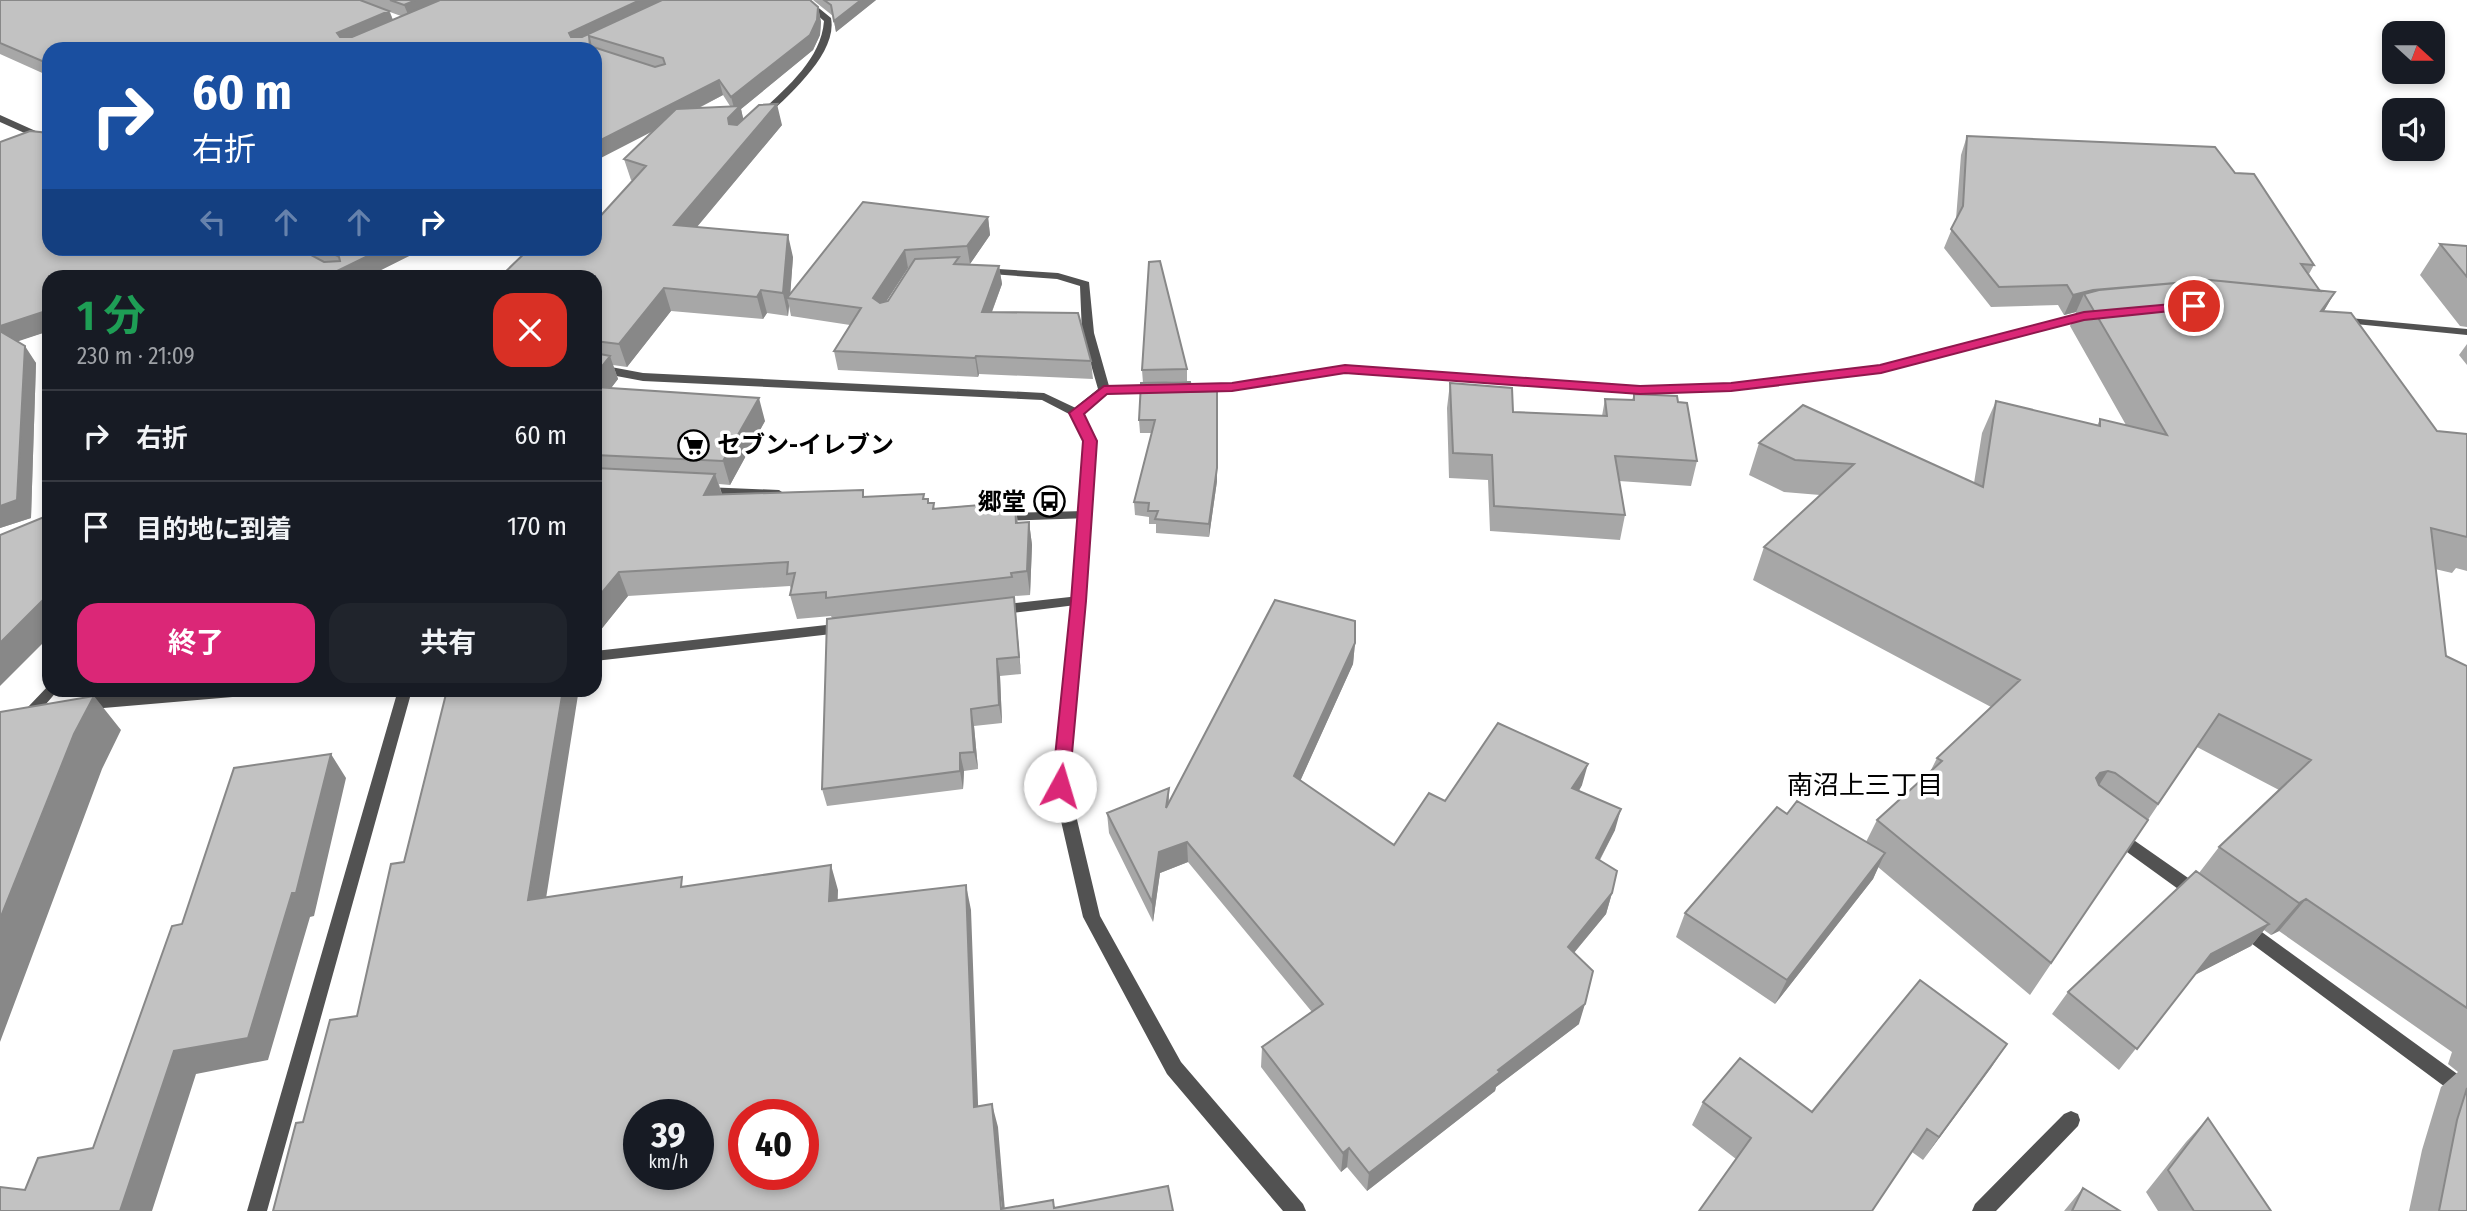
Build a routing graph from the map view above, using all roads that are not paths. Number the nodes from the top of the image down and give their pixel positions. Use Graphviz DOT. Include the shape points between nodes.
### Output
graph roads {
  1 [pos="804,0"];
  2 [pos="0,118"];
  3 [pos="756,122"];
  4 [pos="42,138"];
  5 [pos="963,269"];
  6 [pos="2098,315"];
  7 [pos="2327,319"];
  8 [pos="2467,332"];
  9 [pos="602,369"];
  10 [pos="1104,390"];
  11 [pos="1076,413"];
  12 [pos="691,490"];
  13 [pos="786,495"];
  14 [pos="982,514"];
  15 [pos="1085,515"];
  16 [pos="1079,601"];
  17 [pos="982,612"];
  18 [pos="858,626"];
  19 [pos="602,655"];
  20 [pos="42,697"];
  21 [pos="168,697"];
  22 [pos="403,697"];
  23 [pos="2097,821"];
  24 [pos="2209,903"];
  25 [pos="2232,919"];
  26 [pos="2467,1092"];
  27 [pos="2071,1120"];
  28 [pos="257,1211"];
  29 [pos="1297,1211"];
  30 [pos="1982,1211"];
  1 -- 3 [label="street" via="828,20 830,33 819,53"];
  2 -- 4 [label="street"];
  5 -- 10 [label="street" via="1058,276 1084,285 1088,333"];
  6 -- 10 [label="street" via="1881,369 1731,387 1640,390 1345,369 1232,387"];
  7 -- 8 [label="street"];
  9 -- 11 [label="street" via="643,377 1044,397"];
  10 -- 11 [label="street"];
  11 -- 15 [label="street" via="1090,441"];
  12 -- 13 [label="street"];
  14 -- 15 [label="street" via="1007,518"];
  15 -- 16 [label="street"];
  16 -- 17 [label="street"];
  16 -- 29 [label="street" via="1060,786 1092,917 1174,1068"];
  18 -- 19 [label="street"];
  20 -- 21 [label="street" via="29,708"];
  22 -- 28 [label="street"];
  23 -- 24 [label="street"];
  25 -- 26 [label="street"];
  27 -- 30 [label="street"];
}
